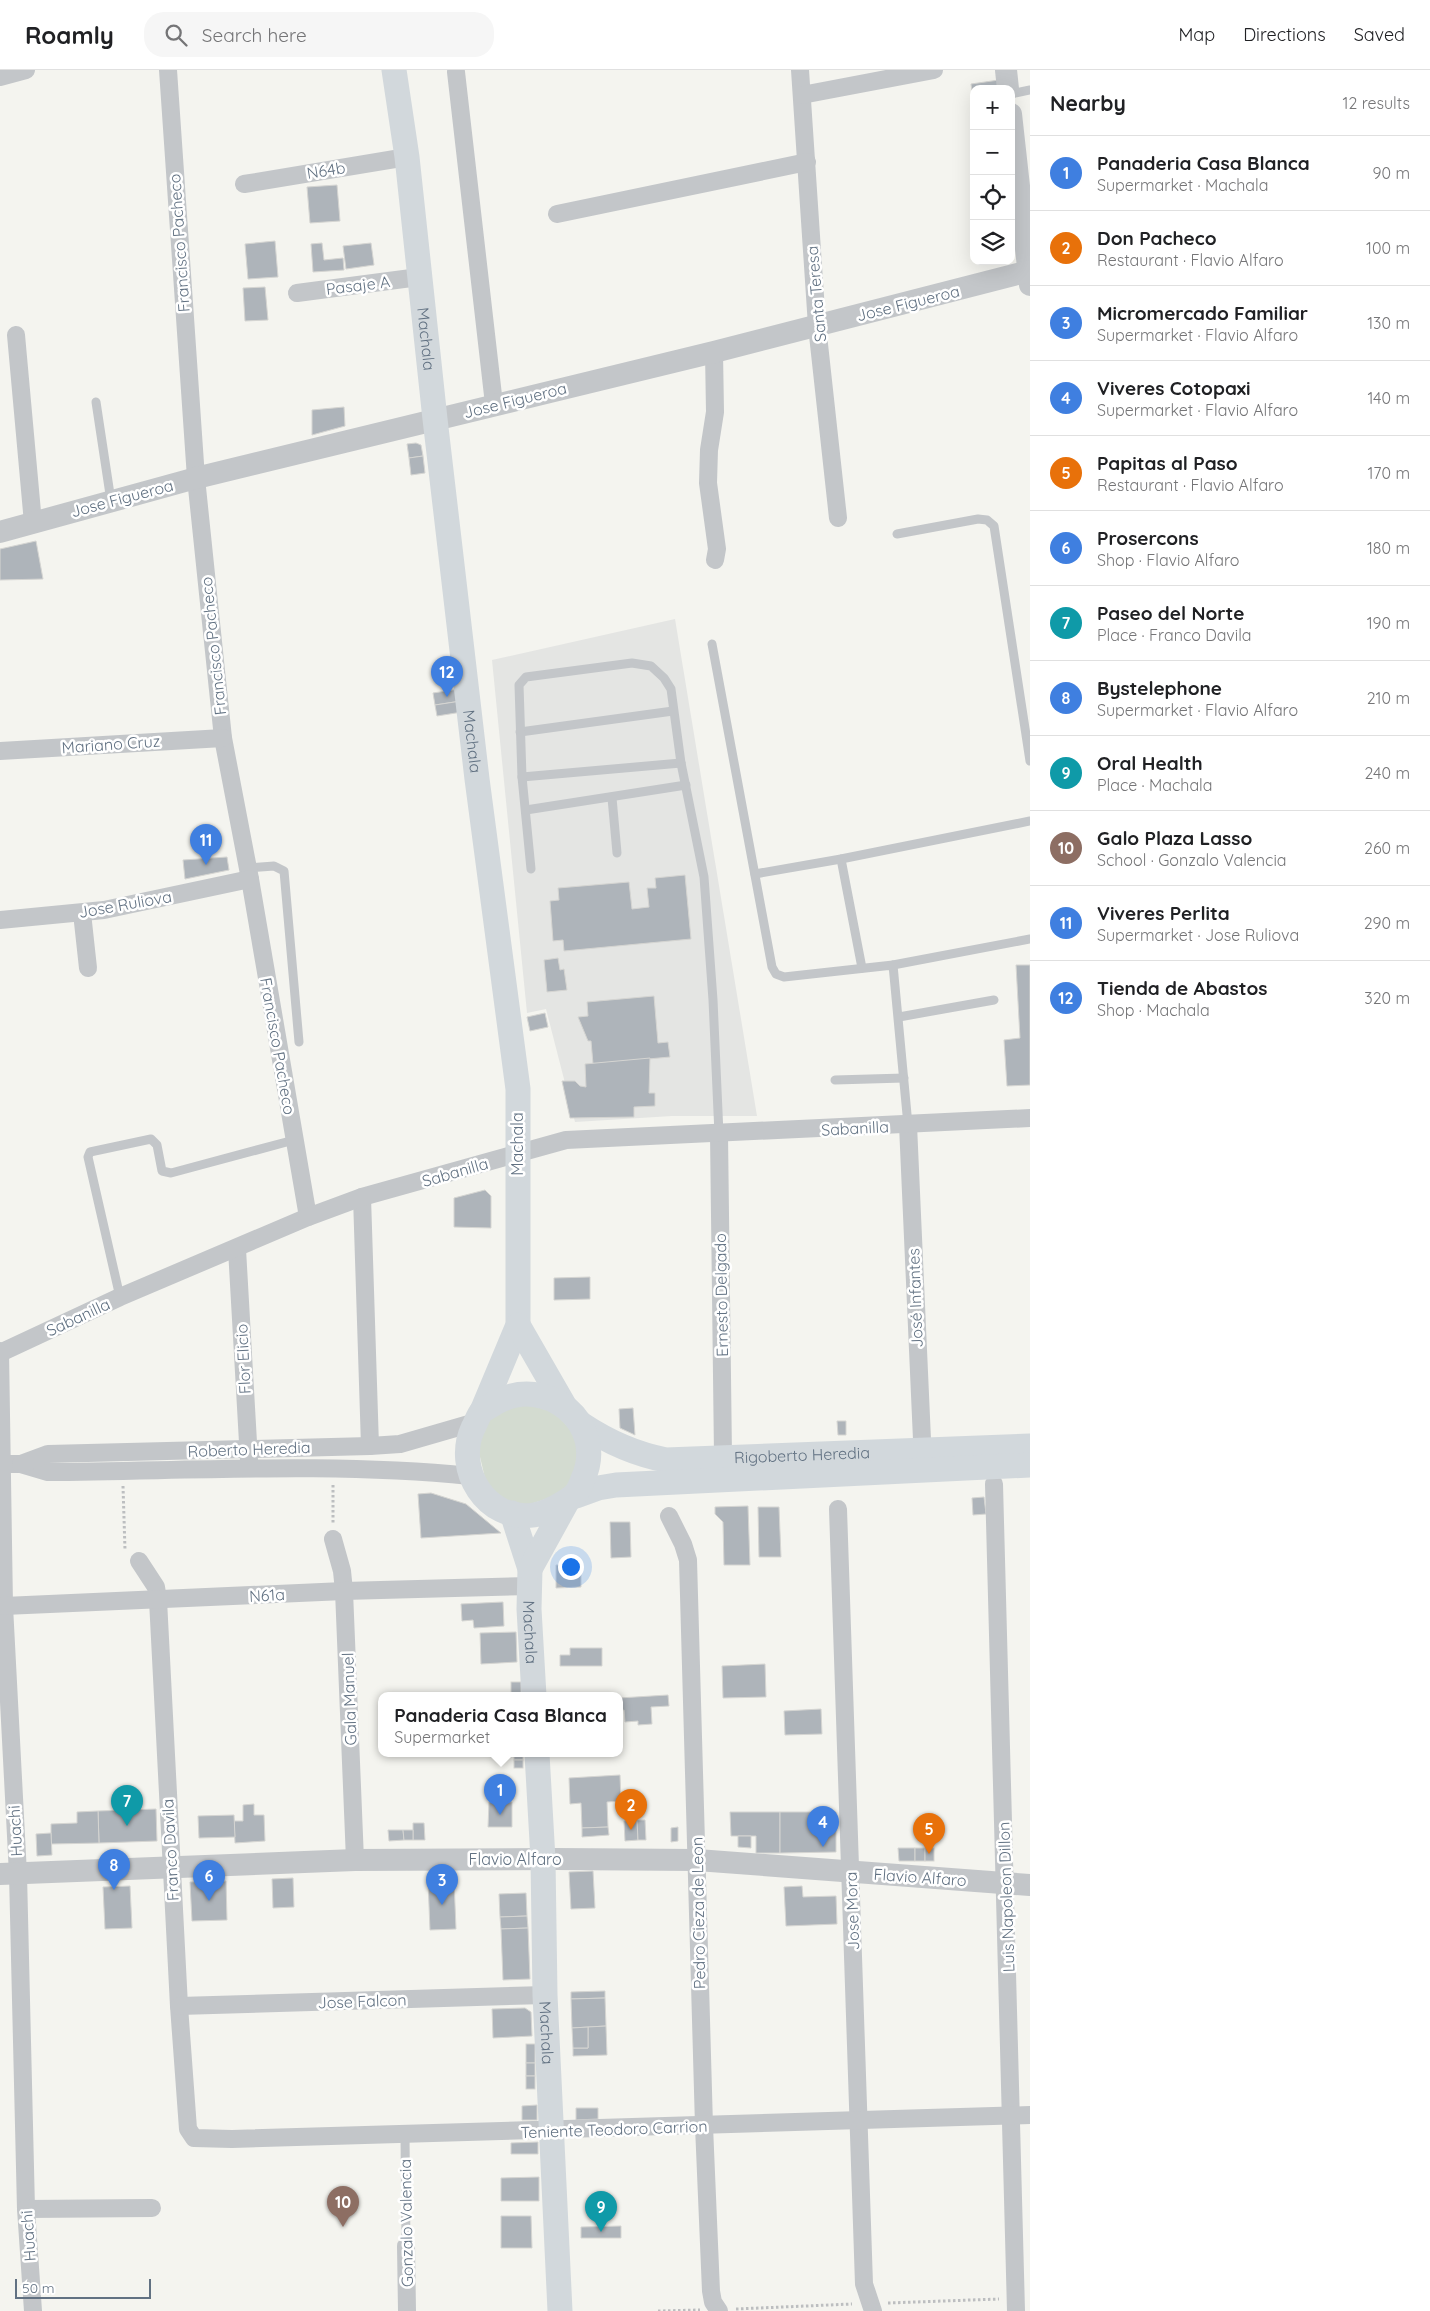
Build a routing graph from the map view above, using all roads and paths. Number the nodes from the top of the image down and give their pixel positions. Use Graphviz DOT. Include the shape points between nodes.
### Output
graph roads {
  1 [pos="26,70"];
  2 [pos="168,70"];
  3 [pos="394,70"];
  4 [pos="800,70"];
  5 [pos="934,70"];
  6 [pos="1006,70"];
  7 [pos="456,72"];
  8 [pos="0,77"];
  9 [pos="1008,85"];
  10 [pos="1030,90"];
  11 [pos="1015,93"];
  12 [pos="802,95"];
  13 [pos="1013,130"];
  14 [pos="408,157"];
  15 [pos="807,162"];
  16 [pos="244,184"];
  17 [pos="557,214"];
  18 [pos="1030,276"];
  19 [pos="419,277"];
  20 [pos="297,292"];
  21 [pos="817,326"];
  22 [pos="16,335"];
  23 [pos="714,352"];
  24 [pos="96,402"];
  25 [pos="494,404"];
  26 [pos="435,419"];
  27 [pos="196,478"];
  28 [pos="111,502"];
  29 [pos="838,518"];
  30 [pos="34,523"];
  31 [pos="0,532"];
  32 [pos="897,534"];
  33 [pos="716,560"];
  34 [pos="712,644"];
  35 [pos="673,711"];
  36 [pos="520,732"];
  37 [pos="223,738"];
  38 [pos="0,751"];
  39 [pos="1030,761"];
  40 [pos="681,763"];
  41 [pos="522,777"];
  42 [pos="686,785"];
  43 [pos="612,798"];
  44 [pos="526,810"];
  45 [pos="1030,821"];
  46 [pos="617,853"];
  47 [pos="841,860"];
  48 [pos="531,869"];
  49 [pos="248,873"];
  50 [pos="755,874"];
  51 [pos="82,913"];
  52 [pos="0,920"];
  53 [pos="1030,939"];
  54 [pos="893,965"];
  55 [pos="88,968"];
  56 [pos="862,968"];
  57 [pos="994,1000"];
  58 [pos="898,1017"];
  59 [pos="299,1042"];
  60 [pos="904,1078"];
  61 [pos="835,1080"];
  62 [pos="1030,1118"];
  63 [pos="908,1125"];
  64 [pos="719,1134"];
  65 [pos="294,1140"];
  66 [pos="517,1154"];
  67 [pos="362,1197"];
  68 [pos="308,1217"];
  69 [pos="236,1249"];
  70 [pos="120,1297"];
  71 [pos="518,1325"];
  72 [pos="0,1352"];
  73 [pos="564,1405"];
  74 [pos="479,1416"];
  75 [pos="581,1424"];
  76 [pos="370,1446"];
  77 [pos="1030,1446"];
  78 [pos="248,1450"];
  79 [pos="723,1456"];
  80 [pos="922,1459"];
  81 [pos="1,1464"];
  82 [pos="21,1464"];
  83 [pos="1030,1465"];
  84 [pos="249,1469"];
  85 [pos="333,1469"];
  86 [pos="122,1471"];
  87 [pos="470,1476"];
  88 [pos="994,1484"];
  89 [pos="572,1498"];
  90 [pos="838,1509"];
  91 [pos="512,1513"];
  92 [pos="669,1516"];
  93 [pos="333,1539"];
  94 [pos="139,1561"];
  95 [pos="530,1577"];
  96 [pos="344,1591"];
  97 [pos="158,1600"];
  98 [pos="4,1606"];
  99 [pos="534,1692"];
  100 [pos="537,1757"];
  101 [pos="543,1859"];
  102 [pos="355,1860"];
  103 [pos="697,1860"];
  104 [pos="171,1867"];
  105 [pos="850,1873"];
  106 [pos="9,1874"];
  107 [pos="1006,1883"];
  108 [pos="1030,1885"];
  109 [pos="545,1995"];
  110 [pos="179,2006"];
  111 [pos="1012,2116"];
  112 [pos="1030,2116"];
  113 [pos="859,2121"];
  114 [pos="704,2126"];
  115 [pos="552,2130"];
  116 [pos="405,2135"];
  117 [pos="197,2139"];
  118 [pos="152,2208"];
  119 [pos="26,2209"];
  120 [pos="406,2246"];
  121 [pos="1016,2305"];
  122 [pos="872,2307"];
  123 [pos="719,2310"];
  124 [pos="33,2311"];
  125 [pos="407,2311"];
  126 [pos="560,2311"];
  127 [pos="658,2311"];
  1 -- 8 [label="street"];
  2 -- 27 [label="street, Francisco Pacheco"];
  3 -- 14 [label="main road, Machala"];
  4 -- 12 [label="street, Santa Teresa"];
  5 -- 12 [label="street"];
  6 -- 9 [label="street"];
  7 -- 25 [label="street"];
  10 -- 11 [label="lane"];
  12 -- 15 [label="street, Santa Teresa"];
  13 -- 18 [label="street"];
  14 -- 16 [label="street, N64b"];
  14 -- 19 [label="main road, Machala"];
  15 -- 17 [label="street"];
  15 -- 21 [label="street, Santa Teresa"];
  18 -- 21 [label="street, Jose Figueroa"];
  19 -- 20 [label="street, Pasaje A"];
  19 -- 26 [label="main road, Machala"];
  21 -- 23 [label="street, Jose Figueroa"];
  21 -- 29 [label="street, Santa Teresa"];
  22 -- 30 [label="street"];
  23 -- 25 [label="street, Jose Figueroa"];
  23 -- 33 [label="street" via="714,412 708,483"];
  24 -- 28 [label="lane"];
  25 -- 26 [label="street, Jose Figueroa"];
  26 -- 27 [label="street, Jose Figueroa"];
  26 -- 66 [label="main road, Machala" via="477,779 518,1089"];
  27 -- 28 [label="street, Jose Figueroa"];
  27 -- 37 [label="street, Francisco Pacheco"];
  28 -- 30 [label="street, Jose Figueroa"];
  30 -- 31 [label="street, Jose Figueroa"];
  32 -- 39 [label="lane" via="978,519 987,520 994,526"];
  34 -- 50 [label="lane"];
  35 -- 36 [label="lane"];
  35 -- 36 [label="lane" via="671,689 651,666 632,663 603,665 526,677 519,684 518,693"];
  35 -- 40 [label="lane"];
  36 -- 41 [label="lane"];
  37 -- 38 [label="street, Mariano Cruz"];
  37 -- 49 [label="street, Francisco Pacheco"];
  40 -- 41 [label="lane"];
  40 -- 42 [label="lane"];
  41 -- 44 [label="lane"];
  42 -- 43 [label="lane"];
  42 -- 64 [label="lane" via="704,877"];
  43 -- 44 [label="lane"];
  43 -- 46 [label="lane"];
  44 -- 48 [label="lane"];
  45 -- 47 [label="lane"];
  47 -- 50 [label="lane"];
  47 -- 56 [label="lane"];
  49 -- 51 [label="street, Jose Ruliova"];
  49 -- 59 [label="lane" via="274,866 284,871"];
  49 -- 65 [label="street, Francisco Pacheco"];
  50 -- 56 [label="lane" via="776,974 784,977"];
  51 -- 52 [label="street, Jose Ruliova"];
  51 -- 55 [label="street"];
  53 -- 54 [label="lane"];
  54 -- 56 [label="lane"];
  54 -- 58 [label="lane"];
  57 -- 58 [label="lane"];
  58 -- 60 [label="lane"];
  60 -- 61 [label="lane"];
  60 -- 63 [label="lane"];
  62 -- 63 [label="street, Sabanilla"];
  63 -- 64 [label="street, Sabanilla"];
  63 -- 80 [label="street, José Infantes"];
  64 -- 66 [label="street, Sabanilla" via="566,1140"];
  64 -- 79 [label="street, Ernesto Delgado"];
  65 -- 68 [label="street, Francisco Pacheco"];
  65 -- 70 [label="lane" via="171,1173 162,1171 156,1145 151,1139 90,1152 88,1157"];
  66 -- 67 [label="street, Sabanilla"];
  66 -- 71 [label="main road, Machala"];
  67 -- 68 [label="street, Sabanilla"];
  67 -- 76 [label="street"];
  68 -- 69 [label="street, Sabanilla"];
  69 -- 70 [label="street, Sabanilla"];
  69 -- 78 [label="street, Flor Elicio"];
  70 -- 72 [label="street, Sabanilla"];
  71 -- 73 [label="main road, Machala"];
  71 -- 74 [label="main road, Machala"];
  72 -- 81 [label="street, Huachi"];
  73 -- 74 [label="main road, Rigoberto Heredia" via="545,1396 525,1394 505,1398"];
  73 -- 75 [label="main road, Rigoberto Heredia"];
  74 -- 76 [label="street, Roberto Heredia" via="400,1444"];
  74 -- 87 [label="main road, Rigoberto Heredia" via="468,1439"];
  75 -- 79 [label="main road, Rigoberto Heredia" via="607,1441 652,1457 666,1460"];
  75 -- 89 [label="main road, Rigoberto Heredia" via="587,1438 587,1472"];
  76 -- 78 [label="street, Roberto Heredia"];
  77 -- 80 [label="main road, Rigoberto Heredia"];
  78 -- 82 [label="street, Roberto Heredia" via="48,1454"];
  78 -- 84 [label="street, Flor Elicio"];
  79 -- 80 [label="main road, Rigoberto Heredia"];
  80 -- 83 [label="main road, Rigoberto Heredia"];
  80 -- 89 [label="main road, Rigoberto Heredia" via="616,1485"];
  81 -- 82 [label="street, Roberto Heredia"];
  81 -- 98 [label="street, Huachi"];
  82 -- 86 [label="street, Roberto Heredia" via="48,1472"];
  84 -- 85 [label="street, Roberto Heredia"];
  84 -- 86 [label="street, Roberto Heredia"];
  85 -- 87 [label="street, Roberto Heredia"];
  85 -- 93 [label="path"];
  86 -- 94 [label="path" via="125,1550"];
  87 -- 91 [label="main road, Rigoberto Heredia" via="480,1493 494,1506"];
  88 -- 107 [label="street, Luis Napoleon Dillon"];
  89 -- 91 [label="main road, Rigoberto Heredia" via="552,1511 532,1515"];
  89 -- 95 [label="main road"];
  90 -- 105 [label="street, Jose Mora"];
  91 -- 95 [label="main road, Machala"];
  92 -- 103 [label="street, Pedro Cieza de Leon" via="688,1560"];
  93 -- 96 [label="street, Gala Manuel"];
  94 -- 97 [label="street, Franco Davila" via="156,1587"];
  95 -- 96 [label="street, N61a"];
  95 -- 99 [label="main road, Machala"];
  96 -- 97 [label="street, N61a"];
  96 -- 102 [label="street, Gala Manuel"];
  97 -- 98 [label="street, N61a"];
  97 -- 104 [label="street, Franco Davila"];
  98 -- 106 [label="street, Huachi"];
  100 -- 101 [label="main road, Machala"];
  101 -- 102 [label="street, Flavio Alfaro"];
  101 -- 103 [label="street, Flavio Alfaro"];
  101 -- 109 [label="main road, Machala"];
  102 -- 104 [label="street, Flavio Alfaro"];
  103 -- 105 [label="street, Flavio Alfaro"];
  103 -- 114 [label="street, Pedro Cieza de Leon"];
  104 -- 106 [label="street, Flavio Alfaro"];
  104 -- 110 [label="street, Franco Davila"];
  105 -- 107 [label="street, Flavio Alfaro"];
  105 -- 113 [label="street, Jose Mora"];
  106 -- 119 [label="street, Huachi"];
  107 -- 108 [label="street, Flavio Alfaro"];
  107 -- 111 [label="street, Luis Napoleon Dillon"];
  109 -- 110 [label="street, Jose Falcon"];
  109 -- 115 [label="main road, Machala"];
  110 -- 117 [label="street, Franco Davila" via="188,2129 190,2136"];
  111 -- 112 [label="street, Teniente Teodoro Carrion"];
  111 -- 113 [label="street, Teniente Teodoro Carrion"];
  111 -- 121 [label="street, Luis Napoleon Dillon"];
  113 -- 114 [label="street, Teniente Teodoro Carrion"];
  113 -- 122 [label="street, Jose Mora" via="864,2284"];
  114 -- 115 [label="street, Teniente Teodoro Carrion"];
  114 -- 123 [label="street, Pedro Cieza de Leon" via="711,2292"];
  115 -- 116 [label="street, Teniente Teodoro Carrion"];
  115 -- 126 [label="main road, Machala"];
  116 -- 117 [label="street, Teniente Teodoro Carrion"];
  116 -- 120 [label="lane, Gonzalo Valencia"];
  118 -- 119 [label="street"];
  119 -- 124 [label="street, Huachi"];
  120 -- 125 [label="street, Gonzalo Valencia"];
  121 -- 122 [label="path"];
  122 -- 123 [label="path"];
  123 -- 127 [label="path"];
}
